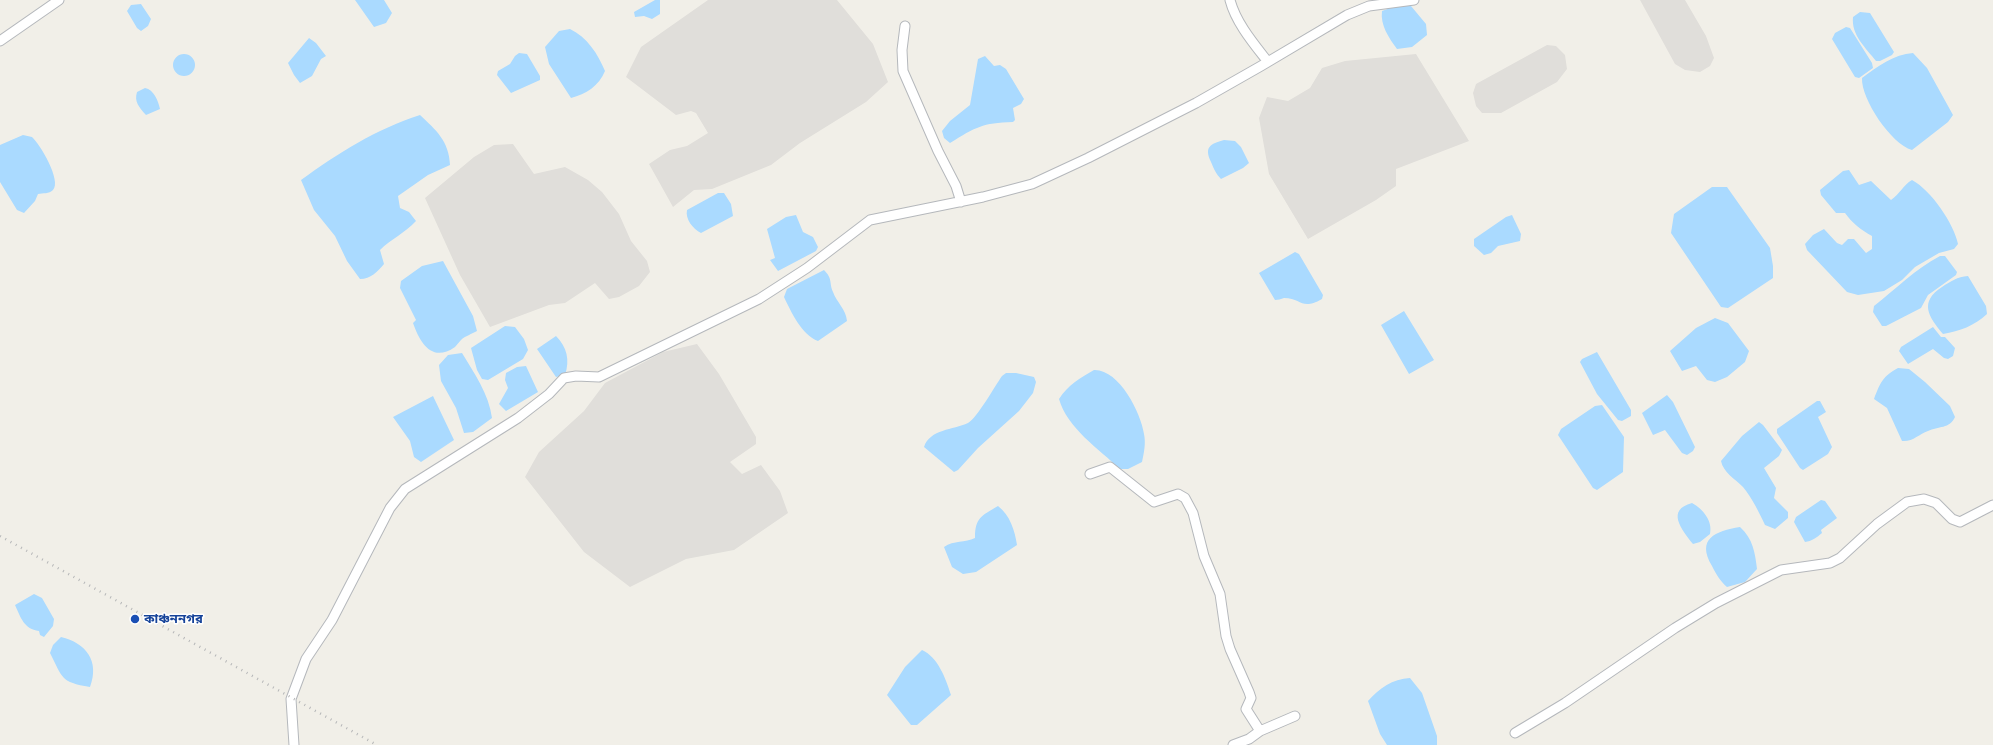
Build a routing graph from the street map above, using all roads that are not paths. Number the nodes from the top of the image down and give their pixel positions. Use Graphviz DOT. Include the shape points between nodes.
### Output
graph roads {
  1 [pos="59,0"];
  2 [pos="1230,0"];
  3 [pos="1414,0"];
  4 [pos="904,26"];
  5 [pos="0,41"];
  6 [pos="1268,62"];
  7 [pos="961,202"];
  8 [pos="1090,474"];
  9 [pos="1993,505"];
  10 [pos="1295,716"];
  11 [pos="1260,731"];
  12 [pos="1515,733"];
  13 [pos="294,745"];
  14 [pos="1233,745"];
  1 -- 5 [label="street"];
  2 -- 6 [label="street" via="1232,9"];
  3 -- 6 [label="street" via="1369,6 1347,14"];
  4 -- 7 [label="street" via="903,71"];
  6 -- 7 [label="street" via="1196,103 1032,184"];
  7 -- 13 [label="street" via="870,220 808,268 759,299 599,377 564,378 549,394 518,418 405,489 390,508 332,620 306,659 291,699"];
  8 -- 11 [label="street" via="1110,467 1154,502 1178,494 1185,498 1193,512 1204,556 1220,594 1230,649 1251,698 1246,709"];
  9 -- 12 [label="street" via="1960,522 1952,519 1936,503 1924,499 1907,502 1876,524 1840,558 1830,563 1781,570 1716,604"];
  10 -- 11 [label="street"];
  11 -- 14 [label="street" via="1249,740"];
}
